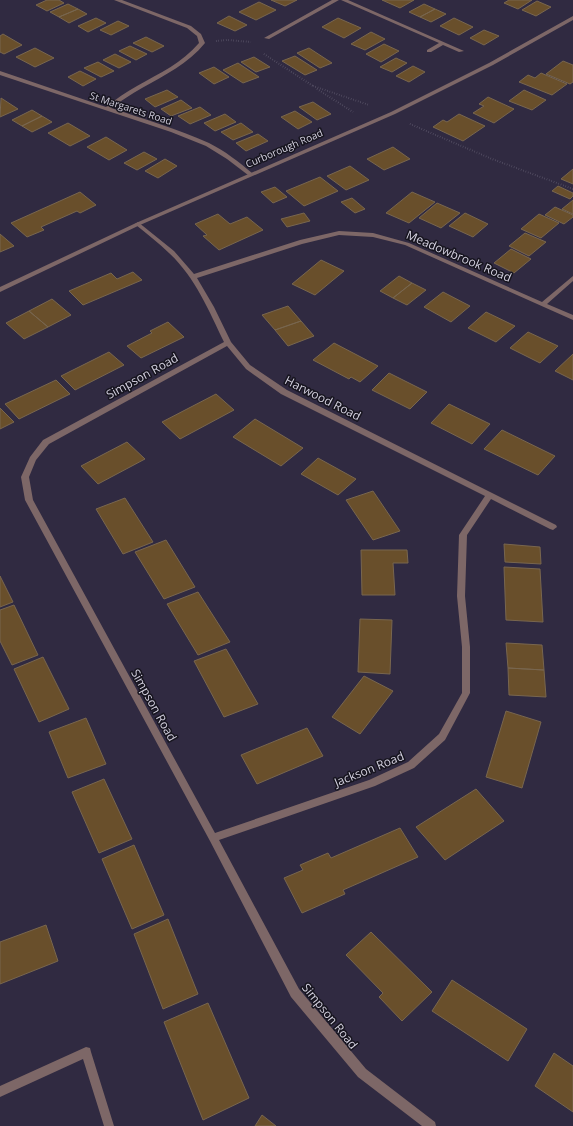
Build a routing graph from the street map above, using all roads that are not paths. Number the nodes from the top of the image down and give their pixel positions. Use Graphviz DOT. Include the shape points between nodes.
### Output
graph roads {
  1 [pos="117,0"];
  2 [pos="336,0"];
  3 [pos="344,0"];
  4 [pos="573,18"];
  5 [pos="276,32"];
  6 [pos="284,37"];
  7 [pos="267,38"];
  8 [pos="444,43"];
  9 [pos="430,51"];
  10 [pos="461,51"];
  11 [pos="0,73"];
  12 [pos="106,109"];
  13 [pos="250,174"];
  14 [pos="138,224"];
  15 [pos="193,277"];
  16 [pos="573,278"];
  17 [pos="0,290"];
  18 [pos="543,304"];
  19 [pos="573,318"];
  20 [pos="228,343"];
  21 [pos="490,495"];
  22 [pos="553,527"];
  23 [pos="213,838"];
  24 [pos="0,1092"];
  25 [pos="109,1126"];
  26 [pos="431,1126"];
  1 -- 12 [label="street" via="189,27 199,34 202,43 177,66 128,93"];
  2 -- 5 [label="street"];
  3 -- 8 [label="street"];
  4 -- 13 [label="street, Curborough Road" via="491,64 393,113"];
  5 -- 6 [label="street"];
  5 -- 7 [label="street"];
  8 -- 9 [label="street"];
  8 -- 10 [label="street"];
  11 -- 12 [label="street, St Margarets Road"];
  12 -- 13 [label="street, St Margarets Road" via="208,145"];
  13 -- 14 [label="street, Curborough Road"];
  14 -- 15 [label="street, Harwood Road" via="172,252"];
  14 -- 17 [label="street, Curborough Road"];
  15 -- 18 [label="street, Meadowbrook Road" via="300,242 340,233 373,235 407,244"];
  15 -- 20 [label="street, Harwood Road"];
  16 -- 18 [label="street"];
  18 -- 19 [label="street, Meadowbrook Road"];
  20 -- 21 [label="street, Harwood Road" via="248,367 284,392"];
  20 -- 23 [label="street, Simpson Road" via="46,442 33,459 25,477 29,500 39,520"];
  21 -- 22 [label="street, Harwood Road"];
  21 -- 23 [label="street, Jackson Road" via="463,535 461,596 466,648 466,693 442,737 411,765 372,783"];
  23 -- 26 [label="street, Simpson Road" via="295,993 362,1073"];
  24 -- 25 [label="street" via="86,1052"];
}
